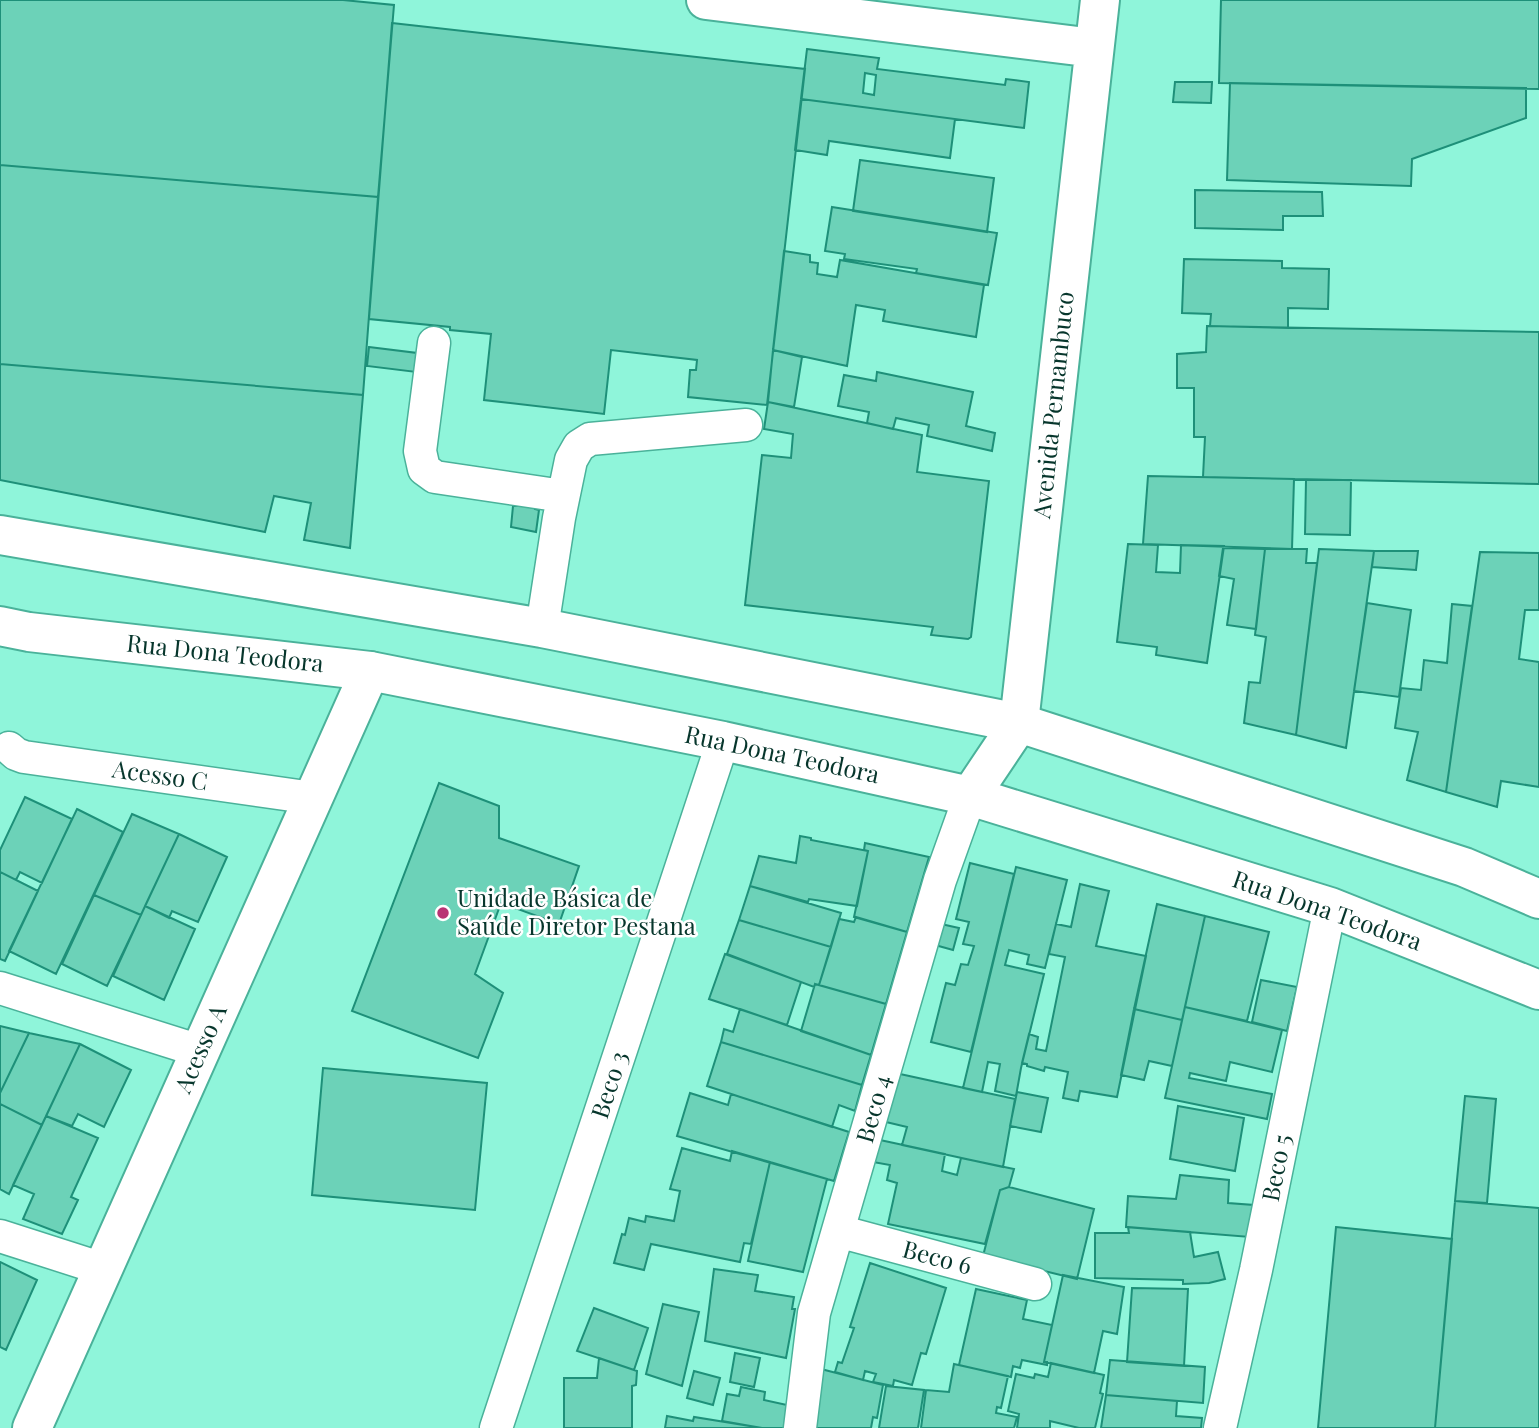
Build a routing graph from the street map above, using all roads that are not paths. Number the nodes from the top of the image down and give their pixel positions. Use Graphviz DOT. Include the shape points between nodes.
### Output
graph roads {
  1 [pos="706,0"];
  2 [pos="1100,0"];
  3 [pos="1094,48"];
  4 [pos="434,343"];
  5 [pos="746,425"];
  6 [pos="563,496"];
  7 [pos="0,535"];
  8 [pos="0,626"];
  9 [pos="542,628"];
  10 [pos="370,671"];
  11 [pos="1019,723"];
  12 [pos="723,741"];
  13 [pos="9,748"];
  14 [pos="970,796"];
  15 [pos="313,798"];
  16 [pos="1539,899"];
  17 [pos="1330,907"];
  18 [pos="0,988"];
  19 [pos="1539,990"];
  20 [pos="200,1051"];
  21 [pos="838,1231"];
  22 [pos="0,1236"];
  23 [pos="103,1269"];
  24 [pos="1035,1284"];
  25 [pos="32,1428"];
  26 [pos="496,1428"];
  27 [pos="800,1428"];
  28 [pos="1220,1428"];
  1 -- 3 [label="main road"];
  2 -- 3 [label="main road, Avenida Pernambuco"];
  3 -- 11 [label="main road, Avenida Pernambuco"];
  4 -- 6 [label="lane" via="420,451 424,469 435,477"];
  5 -- 6 [label="lane" via="590,439 571,460"];
  6 -- 9 [label="lane"];
  7 -- 9 [label="main road"];
  8 -- 10 [label="main road, Rua Dona Teodora"];
  9 -- 11 [label="main road"];
  10 -- 12 [label="main road, Rua Dona Teodora"];
  10 -- 15 [label="main road, Acesso A"];
  11 -- 14 [label="main road, Avenida Pernambuco"];
  11 -- 16 [label="main road" via="1464,867"];
  12 -- 14 [label="main road, Rua Dona Teodora"];
  12 -- 26 [label="lane, Beco 3"];
  13 -- 15 [label="lane, Acesso C" via="24,757"];
  14 -- 17 [label="main road, Rua Dona Teodora"];
  14 -- 21 [label="lane, Beco 4" via="940,880"];
  15 -- 20 [label="main road, Acesso A"];
  17 -- 19 [label="main road, Rua Dona Teodora"];
  17 -- 28 [label="lane, Beco 5"];
  18 -- 20 [label="lane"];
  20 -- 23 [label="main road, Acesso A"];
  21 -- 24 [label="lane, Beco 6"];
  21 -- 27 [label="lane, Beco 4" via="814,1313"];
  22 -- 23 [label="lane"];
  23 -- 25 [label="main road, Acesso A"];
}
